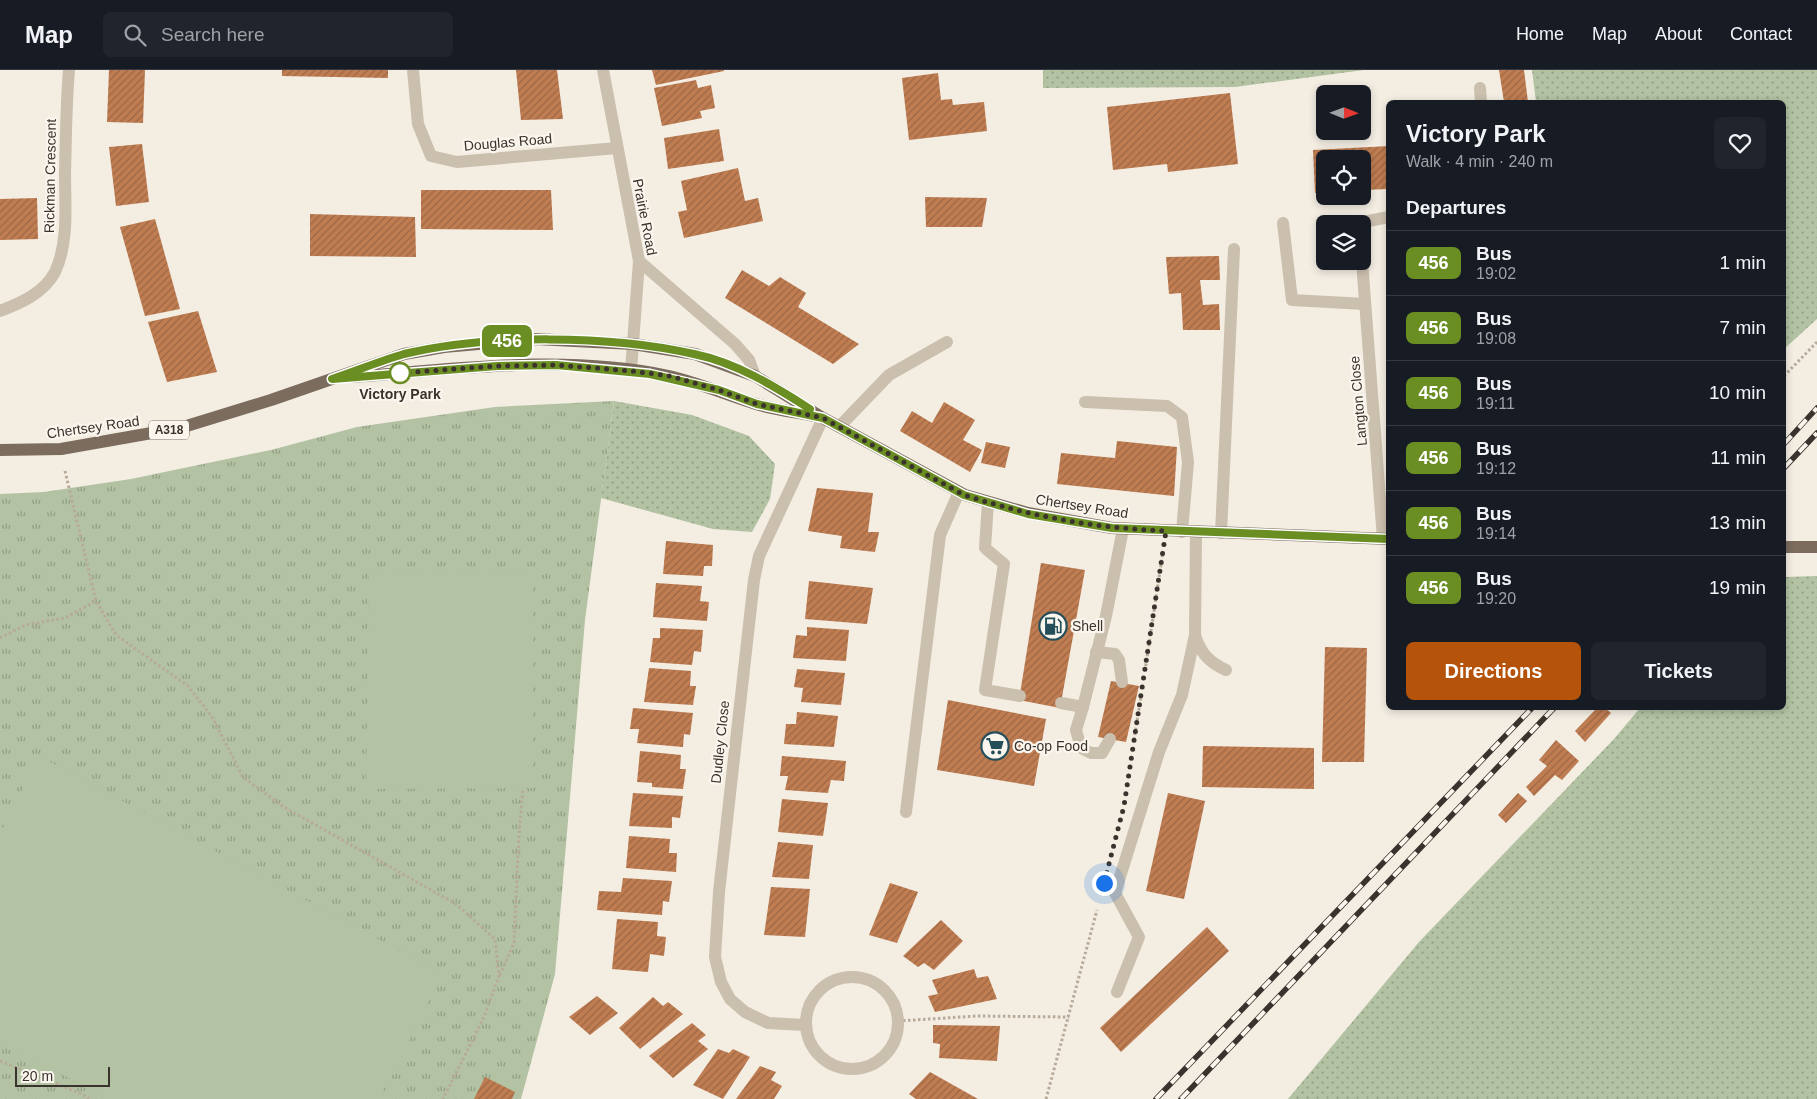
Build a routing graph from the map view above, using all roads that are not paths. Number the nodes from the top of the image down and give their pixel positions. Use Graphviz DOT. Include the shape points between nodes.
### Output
graph roads {
  1 [pos="69,70"];
  2 [pos="413,70"];
  3 [pos="603,70"];
  4 [pos="1480,88"];
  5 [pos="1481,100"];
  6 [pos="617,148"];
  7 [pos="1386,217"];
  8 [pos="1371,220"];
  9 [pos="1283,223"];
  10 [pos="1234,249"];
  11 [pos="639,261"];
  12 [pos="1363,270"];
  13 [pos="1365,304"];
  14 [pos="0,311"];
  15 [pos="947,342"];
  16 [pos="633,344"];
  17 [pos="631,371"];
  18 [pos="755,376"];
  19 [pos="332,379"];
  20 [pos="1085,402"];
  21 [pos="823,418"];
  22 [pos="839,427"];
  23 [pos="0,450"];
  24 [pos="959,492"];
  25 [pos="988,502"];
  26 [pos="1122,529"];
  27 [pos="1182,532"];
  28 [pos="1196,532"];
  29 [pos="1221,533"];
  30 [pos="1386,539"];
  31 [pos="1786,547"];
  32 [pos="1817,547"];
  33 [pos="1195,635"];
  34 [pos="1096,652"];
  35 [pos="1226,670"];
  36 [pos="1122,682"];
  37 [pos="1020,696"];
  38 [pos="1061,703"];
  39 [pos="1083,707"];
  40 [pos="1110,739"];
  41 [pos="906,812"];
  42 [pos="1116,992"];
  43 [pos="805,1025"];
  1 -- 14 [label="street, Rickman Crescent" via="65,237 54,272 40,291"];
  2 -- 6 [label="street, Douglas Road" via="418,124 431,156 457,162"];
  3 -- 6 [label="street, Prairie Road"];
  4 -- 5 [label="street"];
  6 -- 11 [label="street, Prairie Road"];
  7 -- 8 [label="street"];
  9 -- 13 [label="street" via="1292,300"];
  10 -- 29 [label="street"];
  11 -- 16 [label="street, Prairie Road"];
  11 -- 18 [label="street" via="735,344 749,360"];
  12 -- 13 [label="street, Langton Close"];
  13 -- 30 [label="street, Langton Close"];
  15 -- 22 [label="street" via="890,375"];
  16 -- 17 [label="street, Prairie Road"];
  16 -- 18 [label="main road, Chertsey Road / A318" via="695,354"];
  16 -- 19 [label="main road, Chertsey Road / A318" via="536,339 478,343 404,354"];
  17 -- 19 [label="main road, Chertsey Road / A318" via="556,365 497,366"];
  17 -- 21 [label="main road, Chertsey Road / A318" via="670,376 757,404"];
  18 -- 21 [label="main road, Chertsey Road / A318"];
  19 -- 23 [label="main road, Chertsey Road / A318" via="180,428 61,449"];
  20 -- 27 [label="street" via="1167,406 1182,417 1188,462"];
  21 -- 22 [label="main road, Chertsey Road / A318"];
  21 -- 43 [label="street, Dudley Close" via="760,556 754,580 730,786 715,957 721,982 730,999 745,1012 768,1023"];
  22 -- 24 [label="main road, Chertsey Road / A318"];
  24 -- 25 [label="main road, Chertsey Road / A318"];
  24 -- 41 [label="street" via="940,535"];
  25 -- 26 [label="main road, Chertsey Road / A318" via="1028,514"];
  25 -- 37 [label="street" via="985,548 1004,564 985,690"];
  26 -- 27 [label="main road, Chertsey Road / A318"];
  26 -- 34 [label="street"];
  27 -- 28 [label="main road, Chertsey Road / A318"];
  28 -- 29 [label="main road, Chertsey Road / A318"];
  28 -- 33 [label="street"];
  29 -- 30 [label="main road, Chertsey Road / A318"];
  31 -- 32 [label="main road"];
  33 -- 35 [label="street" via="1200,650 1210,662"];
  33 -- 42 [label="street" via="1182,695 1159,752 1115,893 1139,937"];
  34 -- 36 [label="street" via="1114,654 1119,660"];
  34 -- 39 [label="street"];
  38 -- 39 [label="street"];
  39 -- 40 [label="street" via="1076,730 1081,748 1091,753 1102,753"];
  43 -- 43 [label="street" via="811,1044 822,1059 834,1066 860,1069 883,1057 892,1046 898,1021 888,994 877,984 864,978 849,977 823,986 813,997"];
}
